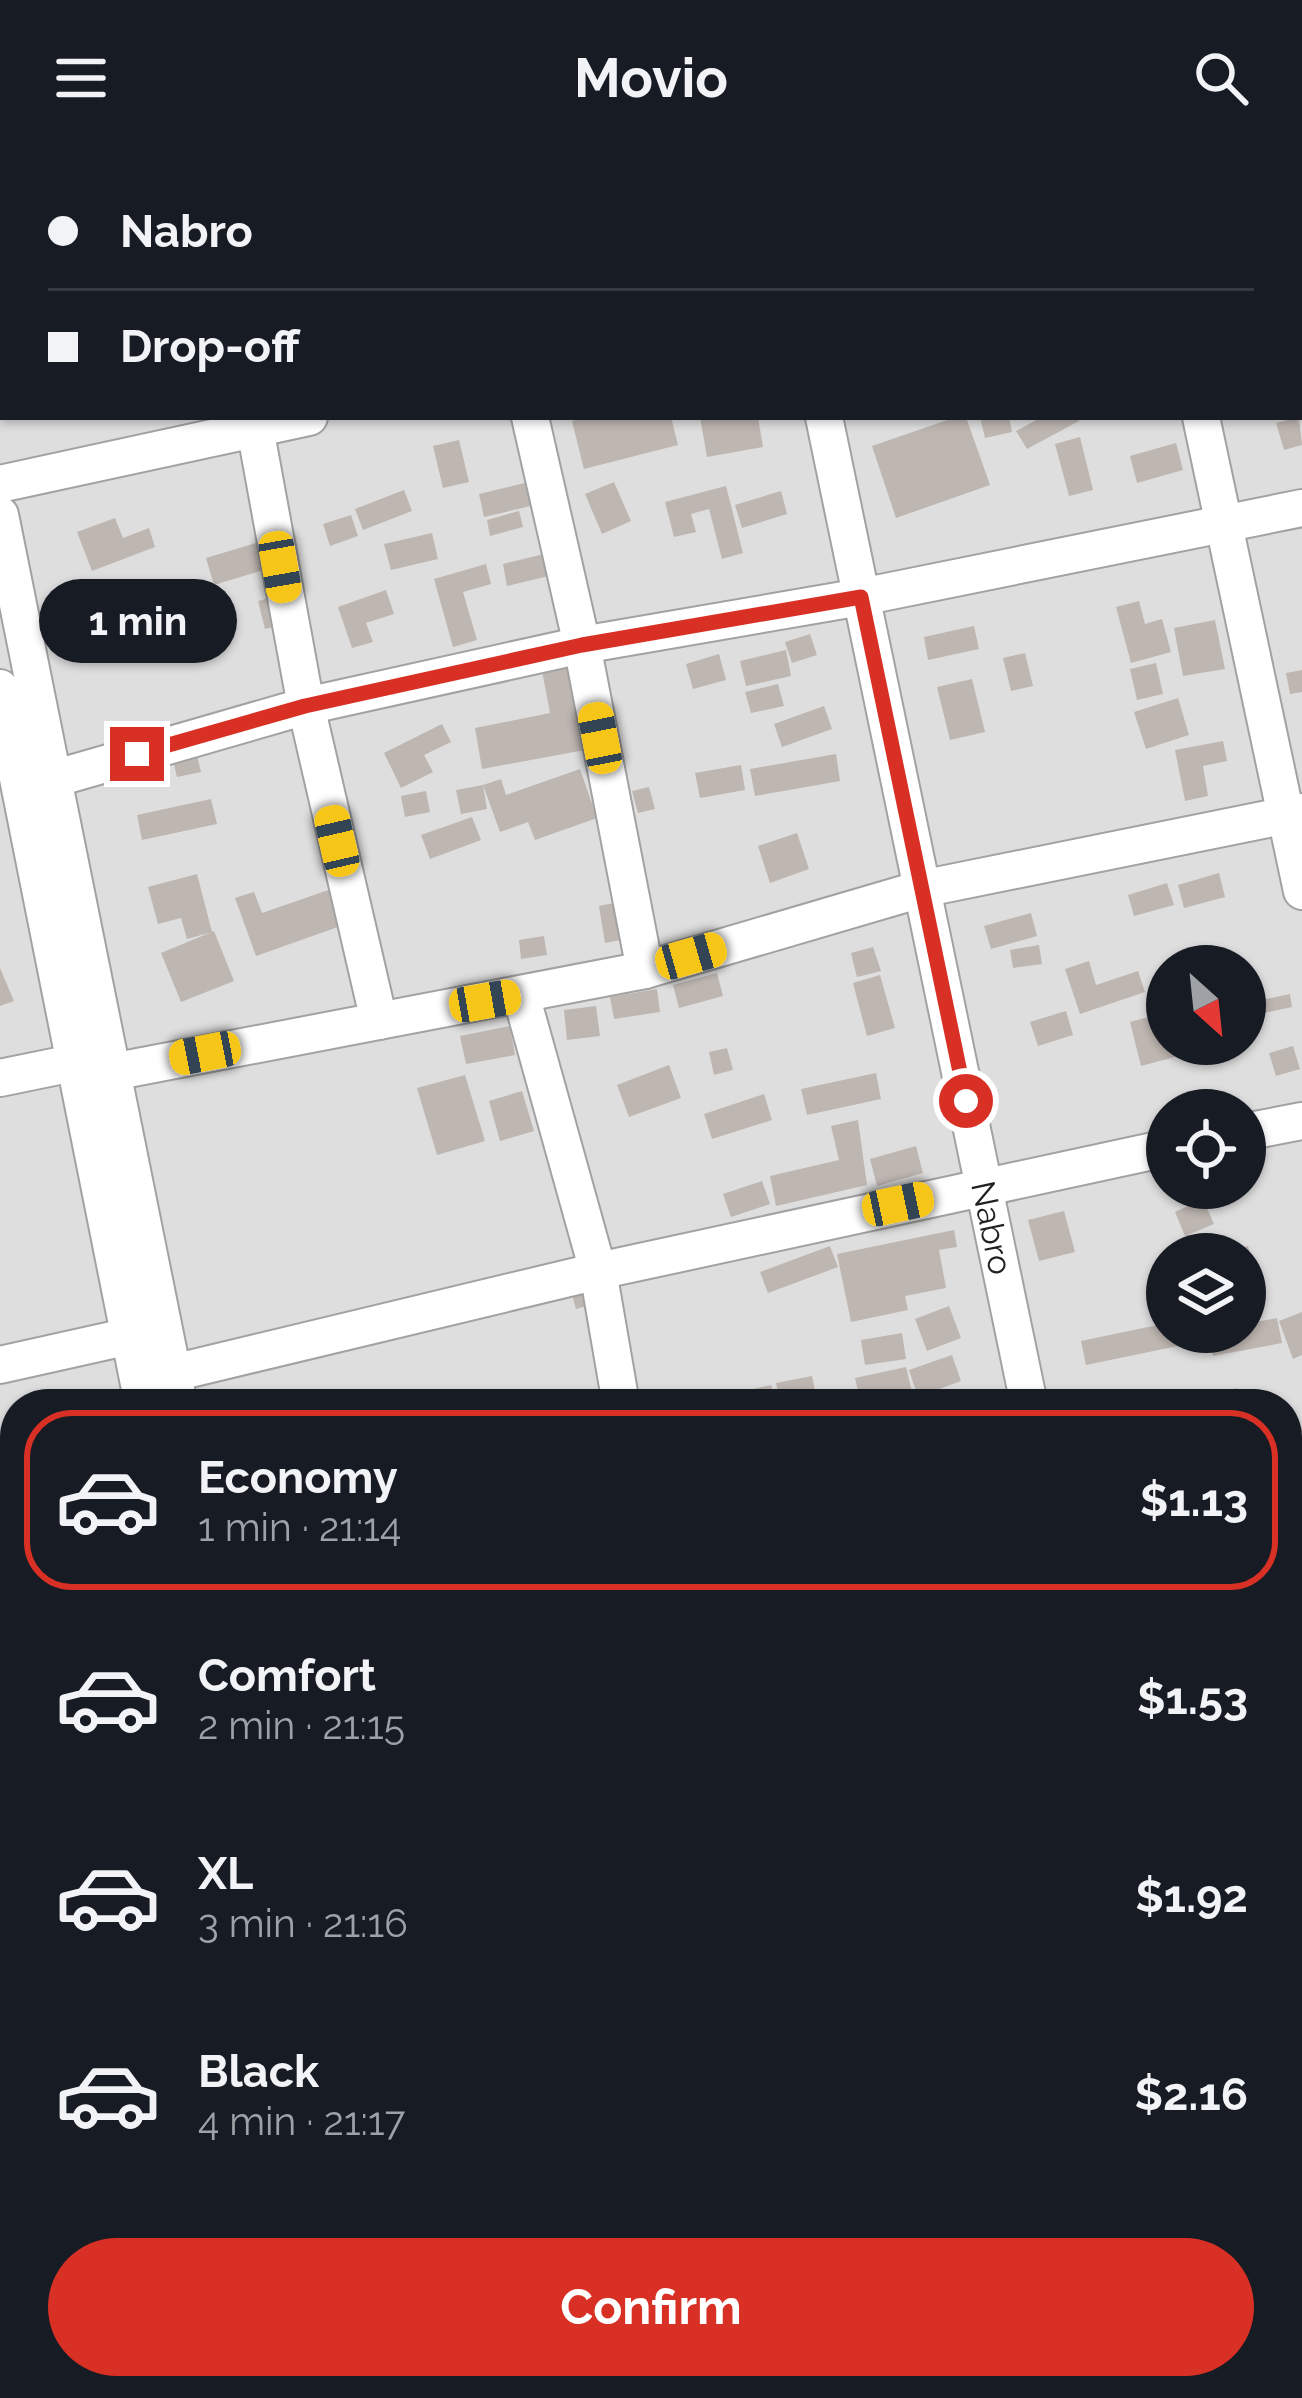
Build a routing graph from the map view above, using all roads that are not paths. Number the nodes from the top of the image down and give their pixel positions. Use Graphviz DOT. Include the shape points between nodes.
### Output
graph roads {
  1 [pos="294,420"];
  2 [pos="531,420"];
  3 [pos="825,420"];
  4 [pos="1202,420"];
  5 [pos="255,428"];
  6 [pos="0,484"];
  7 [pos="1302,508"];
  8 [pos="0,515"];
  9 [pos="1224,524"];
  10 [pos="861,597"];
  11 [pos="582,645"];
  12 [pos="0,688"];
  13 [pos="305,706"];
  14 [pos="53,779"];
  15 [pos="1294,814"];
  16 [pos="921,889"];
  17 [pos="1302,890"];
  18 [pos="645,970"];
  19 [pos="520,995"];
  20 [pos="379,1021"];
  21 [pos="73,1063"];
  22 [pos="112,1072"];
  23 [pos="0,1078"];
  24 [pos="1302,1121"];
  25 [pos="1266,1128"];
  26 [pos="1146,1152"];
  27 [pos="984,1186"];
  28 [pos="598,1271"];
  29 [pos="130,1336"];
  30 [pos="0,1365"];
  31 [pos="140,1389"];
  32 [pos="176,1389"];
  33 [pos="618,1389"];
  34 [pos="1026,1389"];
  1 -- 5 [label="street"];
  2 -- 11 [label="street"];
  3 -- 10 [label="street, Nabro"];
  4 -- 9 [label="street"];
  5 -- 6 [label="street"];
  5 -- 13 [label="street"];
  7 -- 9 [label="street"];
  8 -- 14 [label="street"];
  9 -- 10 [label="street"];
  9 -- 15 [label="street"];
  10 -- 11 [label="street"];
  10 -- 16 [label="street, Nabro"];
  11 -- 13 [label="street"];
  11 -- 18 [label="street"];
  12 -- 21 [label="street"];
  13 -- 14 [label="street"];
  13 -- 20 [label="street"];
  14 -- 22 [label="street"];
  15 -- 16 [label="street"];
  15 -- 17 [label="street"];
  16 -- 18 [label="street"];
  16 -- 27 [label="street, Nabro"];
  18 -- 19 [label="street"];
  19 -- 20 [label="street"];
  19 -- 28 [label="street"];
  20 -- 22 [label="street"];
  21 -- 23 [label="street"];
  21 -- 29 [label="street"];
  22 -- 32 [label="street"];
  24 -- 25 [label="street"];
  26 -- 27 [label="street"];
  27 -- 28 [label="street"];
  27 -- 34 [label="street, Nabro"];
  28 -- 32 [label="street"];
  28 -- 33 [label="street"];
  29 -- 30 [label="street"];
  29 -- 31 [label="street"];
}
